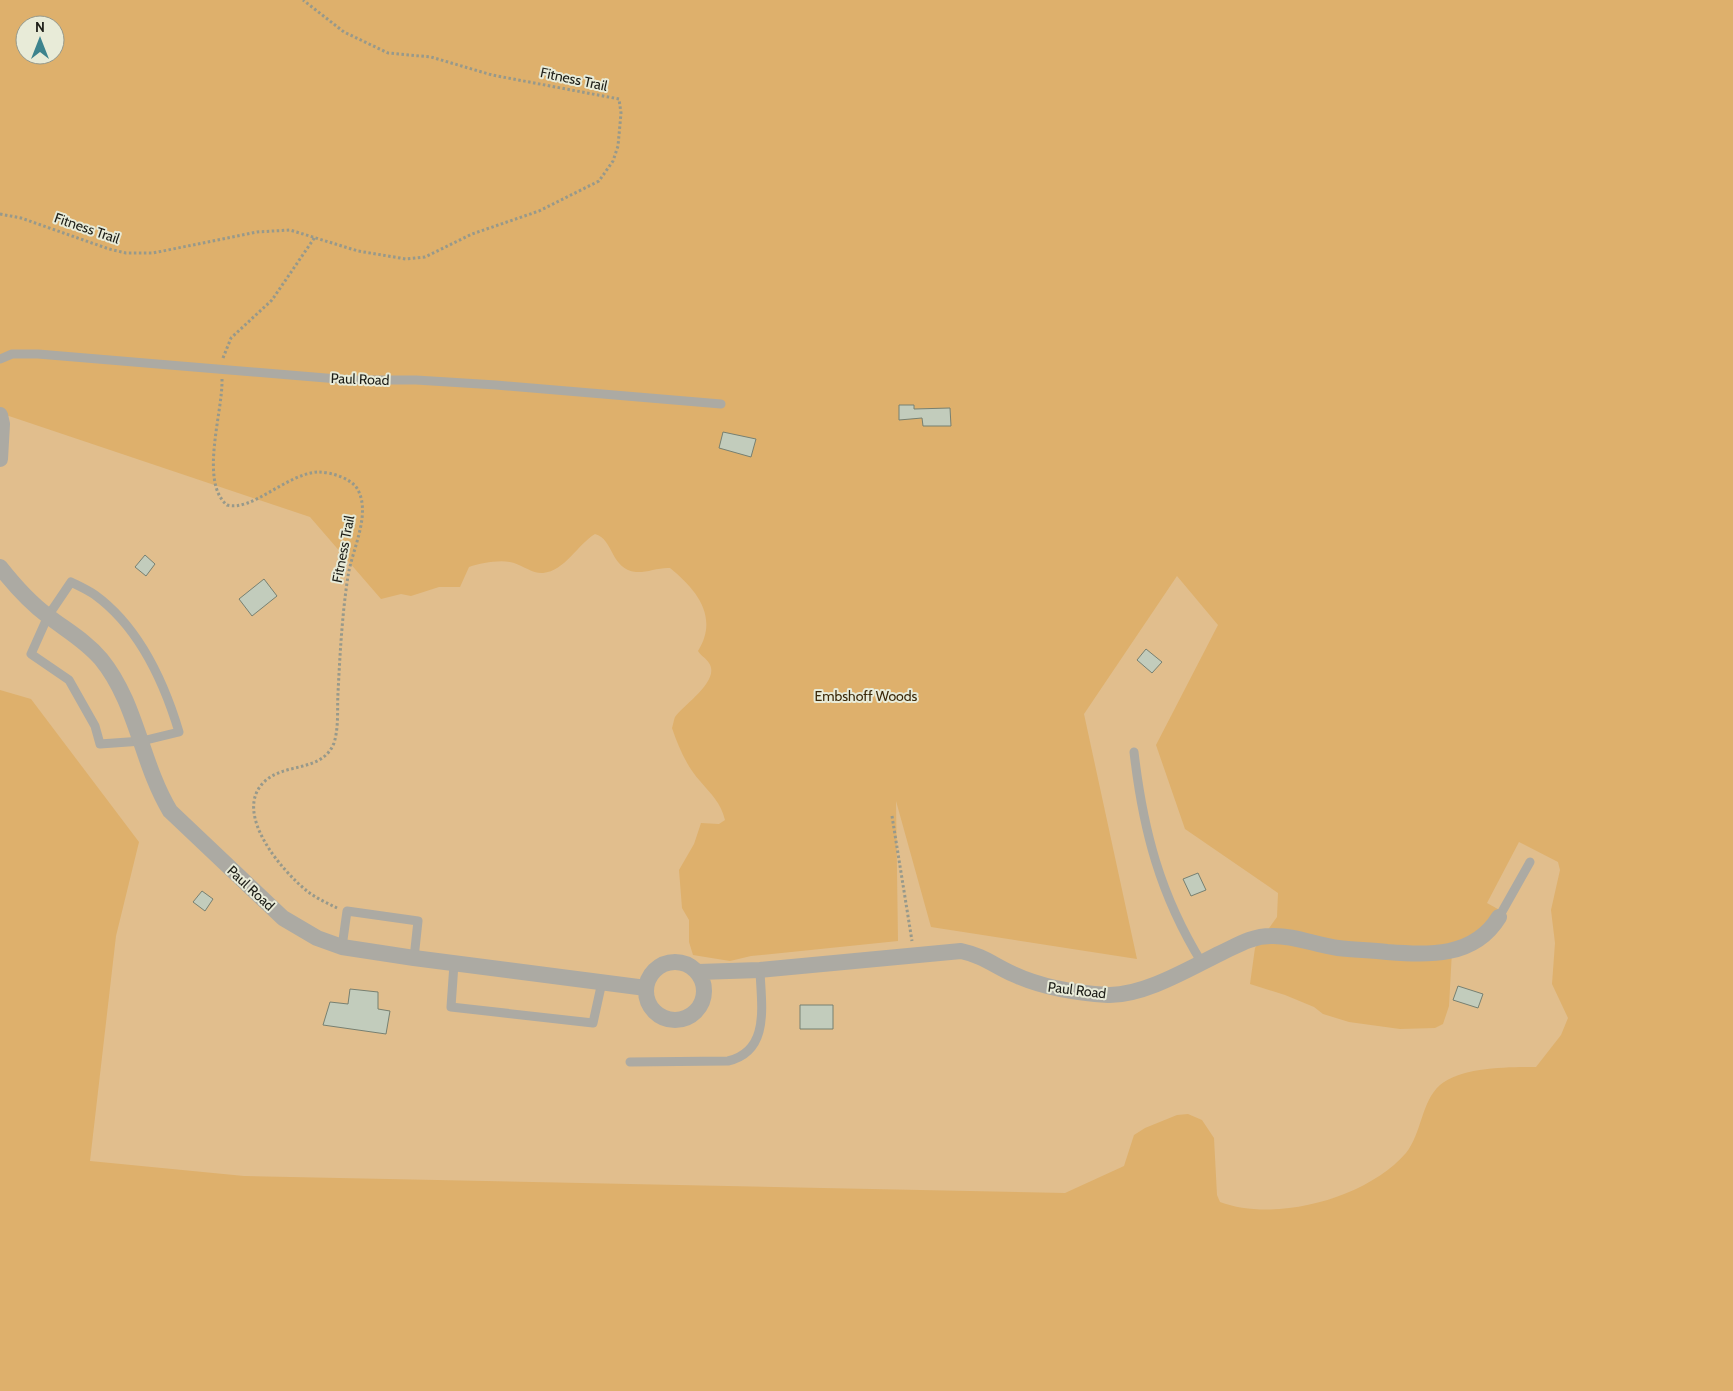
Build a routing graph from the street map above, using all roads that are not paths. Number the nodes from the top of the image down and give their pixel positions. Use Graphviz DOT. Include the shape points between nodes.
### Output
graph roads {
  1 [pos="0,359"];
  2 [pos="721,404"];
  3 [pos="0,415"];
  4 [pos="0,460"];
  5 [pos="0,567"];
  6 [pos="48,616"];
  7 [pos="142,741"];
  8 [pos="1134,752"];
  9 [pos="1530,862"];
  10 [pos="1499,917"];
  11 [pos="342,947"];
  12 [pos="414,958"];
  13 [pos="1202,962"];
  14 [pos="454,964"];
  15 [pos="760,970"];
  16 [pos="698,972"];
  17 [pos="602,982"];
  18 [pos="646,988"];
  19 [pos="630,1062"];
  1 -- 2 [label="lane, Paul Road" via="12,354 38,354 350,380 496,385"];
  3 -- 4 [label="street"];
  5 -- 6 [label="street, Paul Road" via="21,594"];
  6 -- 7 [label="street, Paul Road" via="76,635 101,659 121,689"];
  6 -- 7 [label="lane" via="31,654 69,680 95,726 100,744"];
  6 -- 7 [label="lane" via="71,582 95,596 124,623 159,678 179,732"];
  7 -- 11 [label="street, Paul Road" via="160,794 170,811 283,918 316,938"];
  8 -- 13 [label="lane" via="1146,828 1160,878 1179,924"];
  9 -- 10 [label="lane"];
  10 -- 13 [label="street, Paul Road" via="1493,927 1473,941 1452,951 1432,955 1338,948 1288,936 1268,936 1252,938"];
  11 -- 12 [label="street, Paul Road"];
  11 -- 12 [label="lane" via="346,913 418,921"];
  12 -- 14 [label="street, Paul Road"];
  13 -- 15 [label="street, Paul Road" via="1142,989 1111,995 1043,986 1012,974 979,955 961,951"];
  14 -- 17 [label="street, Paul Road"];
  14 -- 17 [label="lane" via="451,1007 593,1024"];
  15 -- 16 [label="street, Paul Road"];
  15 -- 19 [label="lane" via="759,1033 754,1047 741,1058 728,1061"];
  16 -- 18 [label="street, Paul Road" via="686,964 667,963 651,975"];
  16 -- 18 [label="street" via="703,999 692,1015 684,1019 674,1020 657,1014 650,1006"];
  17 -- 18 [label="street, Paul Road"];
}
